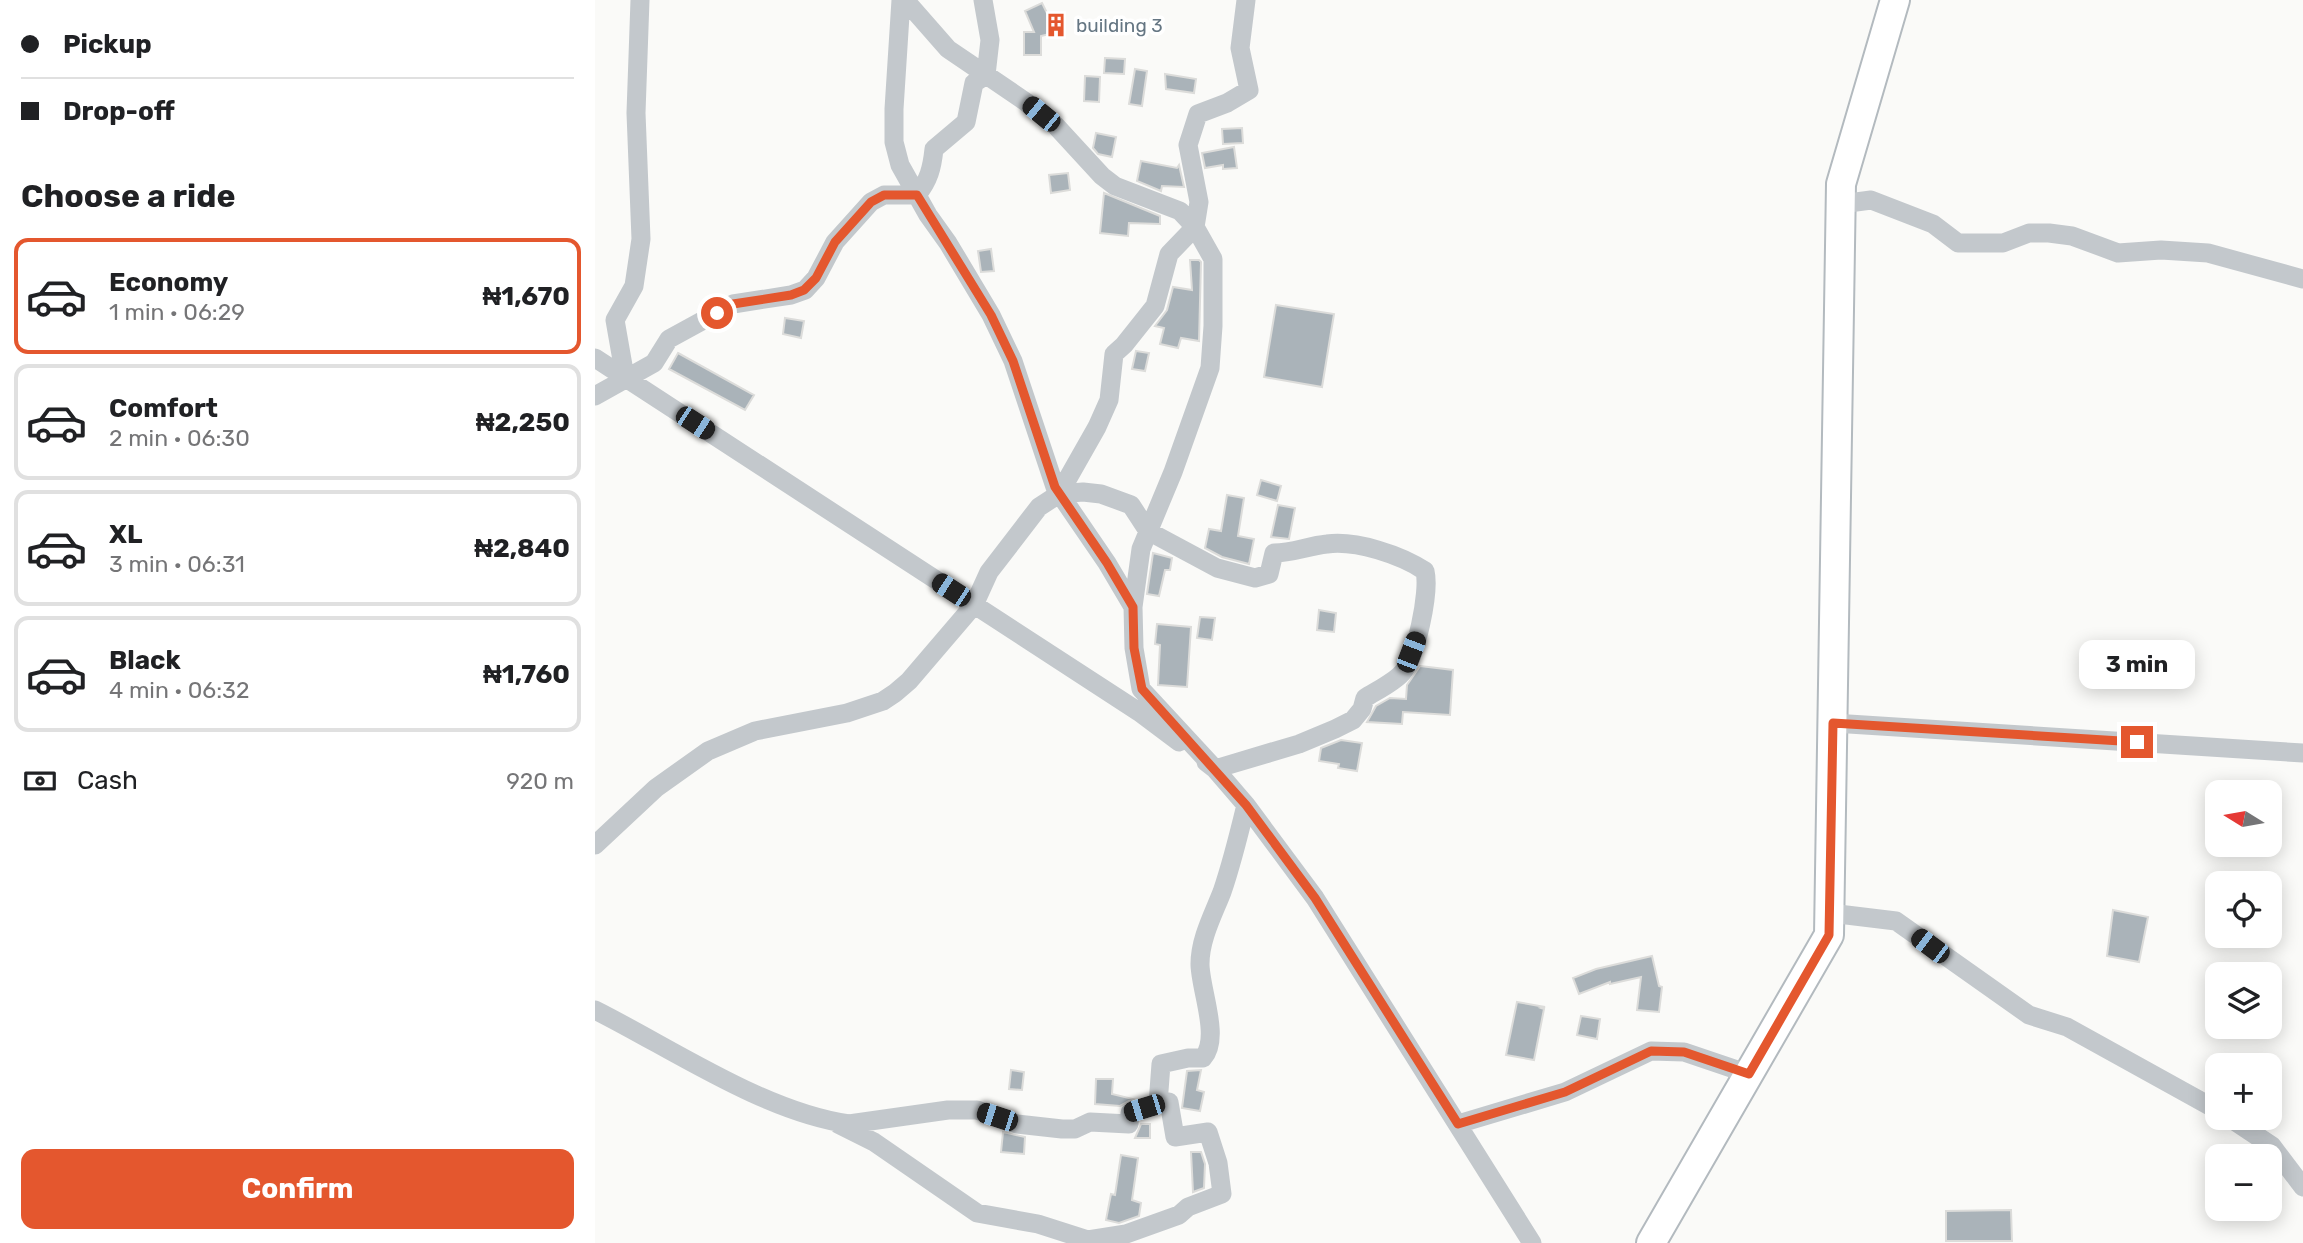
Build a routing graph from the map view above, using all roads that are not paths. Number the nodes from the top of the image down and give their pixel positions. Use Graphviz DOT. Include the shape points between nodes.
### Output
graph roads {
  1 [pos="640,0"];
  2 [pos="903,0"];
  3 [pos="983,0"];
  4 [pos="1246,0"];
  5 [pos="1895,0"];
  6 [pos="986,75"];
  7 [pos="917,195"];
  8 [pos="1841,204"];
  9 [pos="1195,227"];
  10 [pos="2303,279"];
  11 [pos="595,358"];
  12 [pos="625,377"];
  13 [pos="595,396"];
  14 [pos="1059,494"];
  15 [pos="1148,531"];
  16 [pos="974,605"];
  17 [pos="1133,607"];
  18 [pos="1833,723"];
  19 [pos="2303,752"];
  20 [pos="1215,769"];
  21 [pos="1246,805"];
  22 [pos="595,845"];
  23 [pos="1830,914"];
  24 [pos="595,1010"];
  25 [pos="1749,1074"];
  26 [pos="2205,1103"];
  27 [pos="1159,1104"];
  28 [pos="834,1122"];
  29 [pos="1458,1124"];
  30 [pos="2248,1130"];
  31 [pos="2303,1187"];
  32 [pos="1532,1243"];
  33 [pos="1651,1243"];
  1 -- 12 [label="street" via="636,113 642,239 634,286 615,320"];
  2 -- 6 [label="street" via="948,49"];
  2 -- 7 [label="street" via="894,142 900,165"];
  3 -- 6 [label="street" via="990,40"];
  4 -- 9 [label="street" via="1240,48 1249,90 1198,114 1188,145 1199,202"];
  5 -- 8 [label="main road" via="1841,184"];
  6 -- 7 [label="street" via="974,83 967,122 934,149 932,169"];
  6 -- 9 [label="street" via="1056,126 1115,186 1180,211"];
  7 -- 12 [label="street" via="884,195 871,202 835,242 816,278 804,290 733,304 669,339 654,363"];
  7 -- 14 [label="street" via="991,315 1013,361"];
  8 -- 10 [label="street" via="1871,200 1933,224 1958,243 2003,243 2029,233 2049,233 2072,236 2118,253 2208,253"];
  8 -- 18 [label="main road"];
  9 -- 14 [label="street" via="1169,254 1155,306 1114,354 1109,400"];
  9 -- 15 [label="street" via="1213,259 1210,368"];
  11 -- 12 [label="street"];
  12 -- 13 [label="street"];
  12 -- 16 [label="street"];
  14 -- 15 [label="street" via="1101,494 1132,505"];
  14 -- 16 [label="street" via="1039,507 1003,552"];
  14 -- 17 [label="street"];
  15 -- 17 [label="street"];
  15 -- 20 [label="street" via="1216,568 1255,578 1269,574 1274,554 1328,544 1364,546 1425,571 1422,620 1403,672 1365,698 1353,720 1299,744"];
  16 -- 20 [label="street" via="1139,712"];
  16 -- 22 [label="street" via="909,681 883,701 822,720 755,731 709,751 656,788"];
  17 -- 20 [label="street" via="1142,689"];
  18 -- 19 [label="street"];
  18 -- 23 [label="main road"];
  20 -- 21 [label="street"];
  21 -- 27 [label="street" via="1200,962 1209,1014 1206,1054 1161,1064"];
  21 -- 29 [label="street" via="1315,898"];
  23 -- 25 [label="main road" via="1829,935"];
  23 -- 26 [label="street" via="1896,921 2029,1015 2067,1027"];
  24 -- 28 [label="street" via="731,1082"];
  25 -- 29 [label="street" via="1684,1052 1651,1051 1565,1092"];
  25 -- 33 [label="main road"];
  27 -- 28 [label="street" via="1130,1112 1129,1124 1090,1122 1075,1129 1017,1124 977,1110"];
  27 -- 28 [label="street" via="1169,1102 1175,1137 1208,1132 1222,1194 1126,1234 1088,1240 1038,1224 977,1213 874,1142"];
  29 -- 32 [label="street"];
  30 -- 31 [label="street" via="2272,1146"];
}
